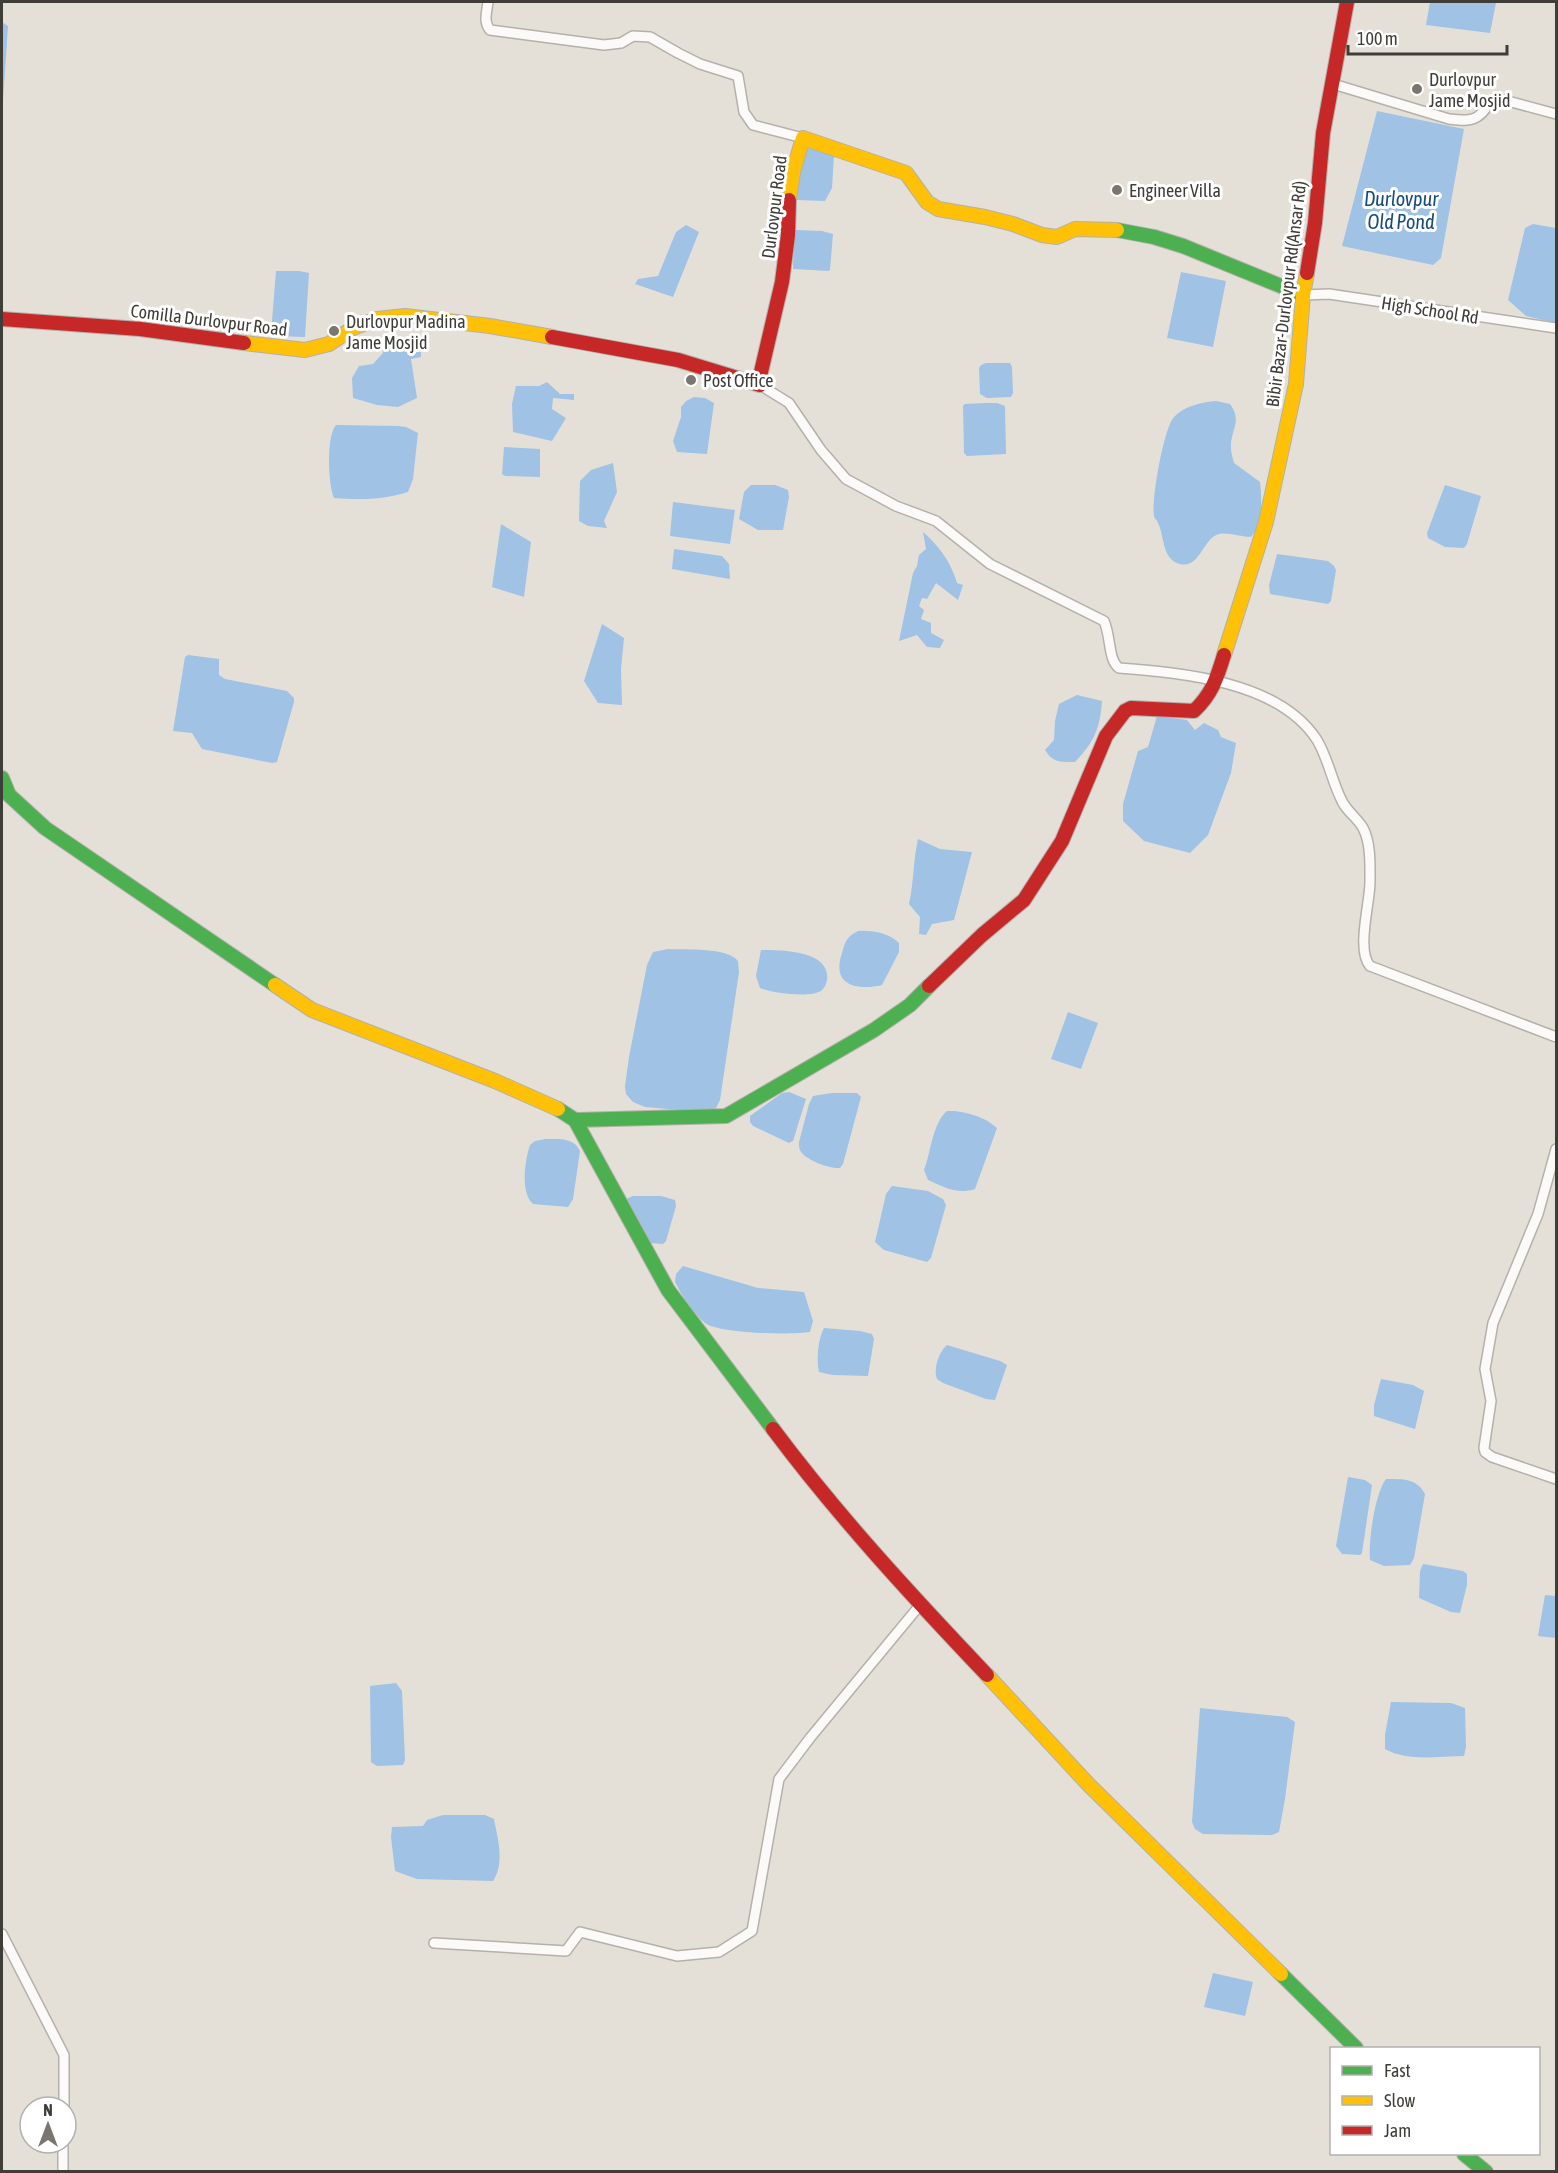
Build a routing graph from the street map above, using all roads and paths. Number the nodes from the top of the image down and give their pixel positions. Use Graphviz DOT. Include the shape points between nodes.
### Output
graph roads {
  1 [pos="488,2"];
  2 [pos="1347,2"];
  3 [pos="1333,84"];
  4 [pos="1557,114"];
  5 [pos="802,138"];
  6 [pos="1303,295"];
  7 [pos="2,319"];
  8 [pos="1557,328"];
  9 [pos="760,385"];
  10 [pos="1216,680"];
  11 [pos="2,778"];
  12 [pos="1557,1037"];
  13 [pos="574,1120"];
  14 [pos="1557,1149"];
  15 [pos="1557,1479"];
  16 [pos="920,1605"];
  17 [pos="2,1934"];
  18 [pos="434,1943"];
  19 [pos="1354,2047"];
  20 [pos="64,2095"];
  21 [pos="63,2155"];
  22 [pos="1465,2155"];
  23 [pos="63,2172"];
  24 [pos="1486,2172"];
  1 -- 5 [label="street" via="486,18 490,30 604,45 621,43 633,36 650,37 700,64 738,76 744,112 753,125"];
  2 -- 3 [label="street, Bibir Bazar-Durlovpur Rd(Ansar Rd)"];
  3 -- 4 [label="street" via="1449,119 1476,118 1495,100"];
  3 -- 6 [label="street, Bibir Bazar-Durlovpur Rd(Ansar Rd)" via="1323,133 1315,223"];
  5 -- 6 [label="street, Durlovpur Road" via="906,173 927,202 938,209 1057,237 1075,230 1111,229 1154,237"];
  5 -- 9 [label="street, Durlovpur Road" via="788,208 789,235 781,291"];
  6 -- 8 [label="street, High School Rd" via="1329,294"];
  6 -- 10 [label="street, Bibir Bazar-Durlovpur Rd(Ansar Rd)" via="1296,384 1266,522"];
  7 -- 9 [label="street, Comilla Durlovpur Road" via="140,329 305,350 329,344 353,328 377,319 405,316 647,353"];
  9 -- 10 [label="street" via="789,403 846,479 896,506 936,521 990,564 1104,621 1111,659 1119,668"];
  10 -- 12 [label="street" via="1275,703 1299,720 1325,756 1343,803 1363,828 1368,845 1370,883 1363,950 1370,966"];
  10 -- 13 [label="street, Bibir Bazar-Durlovpur Rd(Ansar Rd)" via="1207,699 1194,711 1125,711 1106,736 1062,841 1024,900 910,1005 726,1116"];
  11 -- 13 [label="street" via="9,795 45,828 312,1010 495,1081"];
  13 -- 16 [label="street" via="668,1290 817,1488"];
  14 -- 15 [label="street" via="1538,1214 1493,1323 1485,1369 1491,1401 1484,1448 1492,1457"];
  16 -- 18 [label="street" via="779,1779 752,1931 719,1952 677,1956 580,1932 566,1952"];
  16 -- 19 [label="street" via="1088,1784"];
  17 -- 20 [label="street" via="64,2055"];
  21 -- 23 [label="street"];
  22 -- 24 [label="street"];
}
